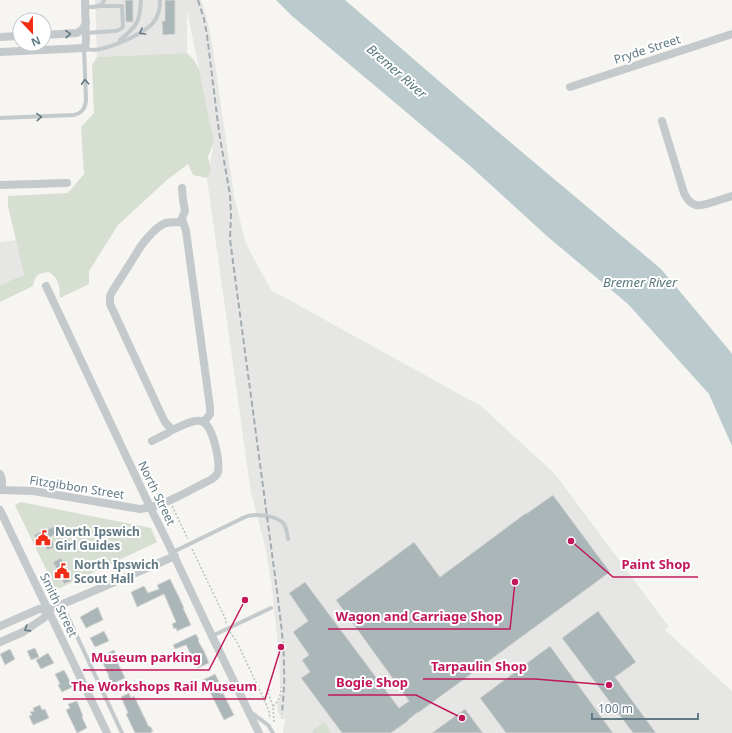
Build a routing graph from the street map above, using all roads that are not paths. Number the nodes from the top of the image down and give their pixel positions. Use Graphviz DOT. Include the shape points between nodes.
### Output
graph roads {
  1 [pos="104,0"];
  2 [pos="140,0"];
  3 [pos="160,0"];
  4 [pos="85,4"];
  5 [pos="97,6"];
  6 [pos="86,21"];
  7 [pos="86,33"];
  8 [pos="732,34"];
  9 [pos="52,35"];
  10 [pos="12,36"];
  11 [pos="0,37"];
  12 [pos="112,46"];
  13 [pos="84,48"];
  14 [pos="0,52"];
  15 [pos="570,87"];
  16 [pos="0,118"];
  17 [pos="662,121"];
  18 [pos="67,183"];
  19 [pos="0,185"];
  20 [pos="182,188"];
  21 [pos="732,196"];
  22 [pos="183,222"];
  23 [pos="46,286"];
  24 [pos="204,422"];
  25 [pos="172,430"];
  26 [pos="152,441"];
  27 [pos="0,474"];
  28 [pos="1,490"];
  29 [pos="150,507"];
  30 [pos="0,510"];
  31 [pos="288,539"];
  32 [pos="174,554"];
  33 [pos="62,604"];
  34 [pos="271,608"];
  35 [pos="48,610"];
  36 [pos="0,626"];
  37 [pos="212,636"];
  38 [pos="0,642"];
  39 [pos="248,711"];
  40 [pos="106,733"];
  41 [pos="122,733"];
  42 [pos="259,733"];
  43 [pos="272,733"];
  1 -- 5 [label="lane" via="103,4"];
  2 -- 12 [label="lane" via="140,17 136,25"];
  3 -- 12 [label="lane, one-way" via="159,13 151,26"];
  4 -- 5 [label="lane"];
  4 -- 6 [label="street"];
  5 -- 7 [label="lane" via="122,6 123,27 115,31"];
  6 -- 7 [label="street"];
  9 -- 6 [label="street, one-way" via="77,33 83,29"];
  7 -- 13 [label="street"];
  8 -- 15 [label="street, Pryde Street"];
  10 -- 11 [label="street"];
  12 -- 13 [label="lane" via="96,50"];
  13 -- 14 [label="street"];
  16 -- 13 [label="lane, one-way" via="80,114 86,100"];
  17 -- 21 [label="street" via="684,193 690,202 702,206"];
  18 -- 19 [label="street"];
  20 -- 22 [label="street" via="185,211"];
  22 -- 24 [label="street" via="210,407 210,414"];
  22 -- 25 [label="street" via="161,225 145,240 109,300 161,414"];
  23 -- 29 [label="street, North Street"];
  24 -- 25 [label="street" via="196,421"];
  24 -- 29 [label="street, Fitzgibbon Street" via="215,441 217,474 212,479"];
  25 -- 26 [label="street"];
  27 -- 28 [label="street"];
  28 -- 29 [label="street, Fitzgibbon Street" via="33,491 135,509"];
  29 -- 32 [label="street, North Street"];
  30 -- 35 [label="street, Smith Street"];
  31 -- 32 [label="lane" via="287,530 280,520 247,516"];
  32 -- 33 [label="street"];
  32 -- 37 [label="street, North Street"];
  33 -- 35 [label="street"];
  33 -- 41 [label="lane, Smith Street"];
  34 -- 37 [label="lane"];
  35 -- 36 [label="street" via="39,609"];
  35 -- 38 [label="street, one-way" via="44,618 23,632"];
  35 -- 40 [label="street, Smith Street"];
  37 -- 39 [label="street, North Street"];
  39 -- 42 [label="street, North Street"];
  39 -- 43 [label="lane" via="266,723"];
}
